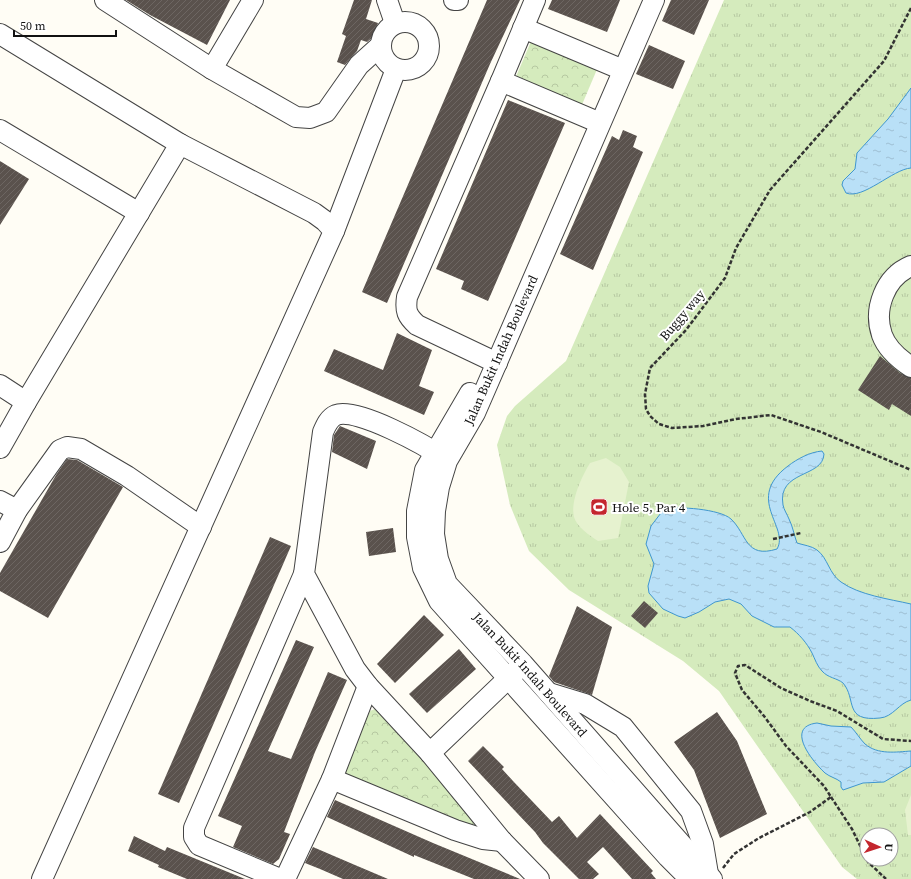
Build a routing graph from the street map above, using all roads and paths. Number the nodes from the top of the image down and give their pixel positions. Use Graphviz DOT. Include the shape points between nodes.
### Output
graph roads {
  1 [pos="106,0"];
  2 [pos="253,0"];
  3 [pos="387,0"];
  4 [pos="454,0"];
  5 [pos="458,0"];
  6 [pos="535,0"];
  7 [pos="640,0"];
  8 [pos="654,0"];
  9 [pos="911,8"];
  10 [pos="395,23"];
  11 [pos="523,28"];
  12 [pos="0,34"];
  13 [pos="380,46"];
  14 [pos="618,67"];
  15 [pos="212,69"];
  16 [pos="396,69"];
  17 [pos="501,81"];
  18 [pos="595,121"];
  19 [pos="0,130"];
  20 [pos="180,144"];
  21 [pos="139,213"];
  22 [pos="334,231"];
  23 [pos="911,266"];
  24 [pos="492,360"];
  25 [pos="911,367"];
  26 [pos="0,385"];
  27 [pos="26,402"];
  28 [pos="6,423"];
  29 [pos="0,448"];
  30 [pos="441,456"];
  31 [pos="911,470"];
  32 [pos="8,506"];
  33 [pos="201,528"];
  34 [pos="801,533"];
  35 [pos="773,539"];
  36 [pos="0,542"];
  37 [pos="304,574"];
  38 [pos="523,664"];
  39 [pos="508,677"];
  40 [pos="368,686"];
  41 [pos="549,693"];
  42 [pos="911,741"];
  43 [pos="430,753"];
  44 [pos="332,779"];
  45 [pos="830,796"];
  46 [pos="502,841"];
  47 [pos="707,876"];
  48 [pos="42,879"];
  49 [pos="280,879"];
  50 [pos="285,879"];
  51 [pos="539,879"];
  52 [pos="886,879"];
  1 -- 15 [label="street"];
  2 -- 15 [label="street"];
  3 -- 10 [label="street"];
  4 -- 5 [label="street"];
  6 -- 11 [label="street"];
  7 -- 14 [label="street"];
  8 -- 14 [label="street"];
  9 -- 31 [label="path, Buggy way" via="884,61 770,190 736,248 725,278 686,330 650,368 645,394 646,409 650,416 659,424 672,428 771,415 821,432"];
  10 -- 13 [label="street" via="384,32"];
  10 -- 16 [label="street" via="402,21 416,24 426,34 429,46 426,57 417,67"];
  11 -- 14 [label="street"];
  11 -- 17 [label="street"];
  12 -- 20 [label="street"];
  13 -- 15 [label="street" via="359,66 326,112 310,118 296,116"];
  13 -- 16 [label="street" via="385,60"];
  14 -- 18 [label="street"];
  16 -- 22 [label="street"];
  17 -- 18 [label="street"];
  17 -- 24 [label="street" via="407,297 406,310 417,325"];
  18 -- 24 [label="street"];
  19 -- 21 [label="street"];
  20 -- 21 [label="street"];
  20 -- 22 [label="street" via="314,213"];
  21 -- 27 [label="street"];
  22 -- 33 [label="street"];
  23 -- 25 [label="street" via="890,282 882,298 879,317 882,335 892,351"];
  24 -- 30 [label="street" via="466,402"];
  26 -- 27 [label="street"];
  27 -- 28 [label="street"];
  28 -- 29 [label="street"];
  30 -- 37 [label="street" via="398,432 356,415 335,415 329,419 323,432"];
  30 -- 38 [label="street, Jalan Bukit Indah Boulevard" via="434,534 438,559 447,584"];
  30 -- 39 [label="street" via="425,470 417,511 417,537 423,568 439,601"];
  32 -- 33 [label="street" via="60,450 76,447 127,476"];
  32 -- 36 [label="street"];
  33 -- 48 [label="street"];
  34 -- 35 [label="path"];
  37 -- 40 [label="street" via="355,669"];
  37 -- 49 [label="street" via="194,828 194,837 199,845"];
  38 -- 39 [label="street"];
  38 -- 41 [label="street, Jalan Bukit Indah Boulevard"];
  39 -- 43 [label="street"];
  39 -- 47 [label="street" via="668,857"];
  40 -- 43 [label="street"];
  40 -- 44 [label="street"];
  41 -- 47 [label="street, Jalan Bukit Indah Boulevard"];
  41 -- 47 [label="street" via="585,704 623,727 691,811 703,844"];
  42 -- 45 [label="path" via="883,739 837,711 781,688 745,665 738,666 735,673 742,690"];
  43 -- 46 [label="street"];
  44 -- 46 [label="street" via="455,830 483,839"];
  44 -- 50 [label="street"];
  45 -- 47 [label="path" via="810,812 734,854"];
  45 -- 52 [label="path" via="852,829 868,862"];
  46 -- 51 [label="street"];
}
